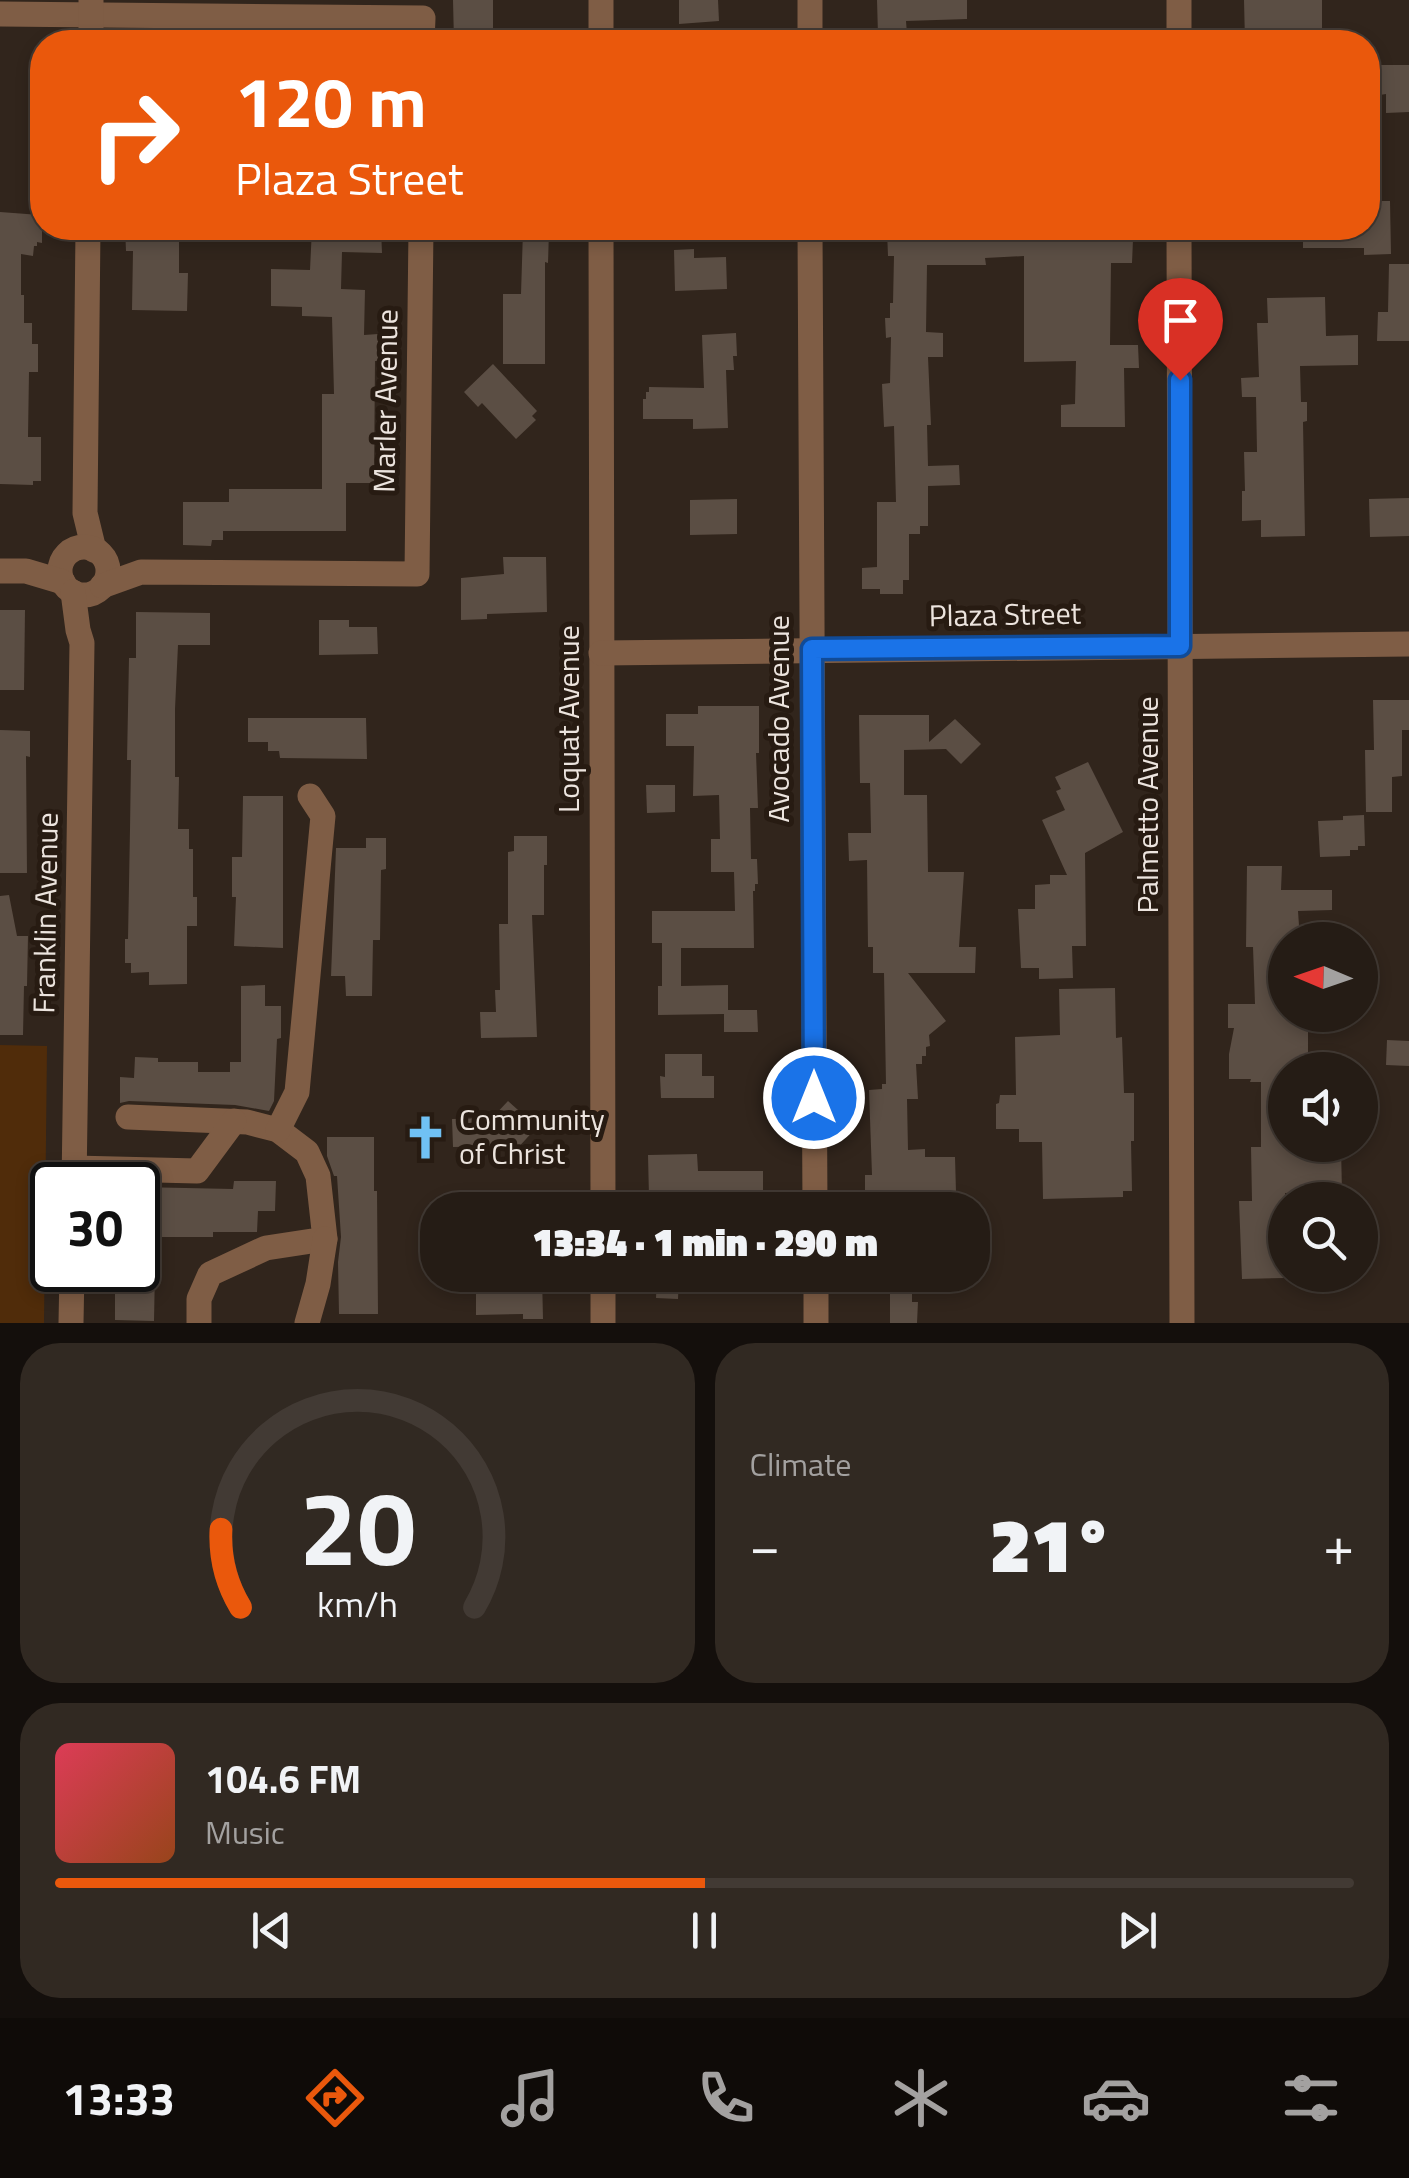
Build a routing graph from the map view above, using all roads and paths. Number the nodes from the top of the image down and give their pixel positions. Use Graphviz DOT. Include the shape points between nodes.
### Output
graph roads {
  1 [pos="601,0"];
  2 [pos="810,0"];
  3 [pos="1179,0"];
  4 [pos="91,7"];
  5 [pos="0,14"];
  6 [pos="423,30"];
  7 [pos="601,30"];
  8 [pos="810,30"];
  9 [pos="1179,30"];
  10 [pos="88,240"];
  11 [pos="420,240"];
  12 [pos="601,240"];
  13 [pos="810,240"];
  14 [pos="1180,240"];
  15 [pos="13,571"];
  16 [pos="83,571"];
  17 [pos="1409,644"];
  18 [pos="1180,646"];
  19 [pos="812,649"];
  20 [pos="601,652"];
  21 [pos="310,796"];
  22 [pos="128,1117"];
  23 [pos="234,1121"];
  24 [pos="278,1130"];
  25 [pos="74,1162"];
  26 [pos="160,1173"];
  27 [pos="603,1192"];
  28 [pos="815,1192"];
  29 [pos="325,1239"];
  30 [pos="72,1292"];
  31 [pos="603,1292"];
  32 [pos="816,1292"];
  33 [pos="71,1323"];
  34 [pos="199,1323"];
  35 [pos="306,1323"];
  36 [pos="603,1323"];
  37 [pos="816,1323"];
  38 [pos="1182,1323"];
  1 -- 7 [label="street"];
  2 -- 8 [label="street"];
  3 -- 9 [label="street"];
  4 -- 5 [label="street"];
  4 -- 6 [label="street"];
  10 -- 16 [label="street"];
  11 -- 16 [label="street, Marler Avenue" via="417,574"];
  12 -- 20 [label="street, Loquat Avenue"];
  13 -- 19 [label="street, Avocado Avenue"];
  14 -- 18 [label="street, Palmetto Avenue"];
  15 -- 16 [label="street"];
  16 -- 25 [label="street, Franklin Avenue"];
  17 -- 18 [label="street, Plaza Street"];
  18 -- 19 [label="street, Plaza Street"];
  18 -- 38 [label="street, Palmetto Avenue"];
  19 -- 20 [label="street, Plaza Street"];
  19 -- 28 [label="street, Avocado Avenue"];
  20 -- 27 [label="street, Loquat Avenue"];
  21 -- 24 [label="street" via="323,816 297,1092"];
  22 -- 23 [label="street"];
  23 -- 24 [label="street"];
  23 -- 26 [label="street" via="197,1171"];
  24 -- 29 [label="street" via="307,1152 318,1176"];
  29 -- 34 [label="street" via="266,1248 210,1274 198,1299"];
  29 -- 35 [label="street"];
  30 -- 33 [label="street"];
  31 -- 36 [label="street"];
  32 -- 37 [label="street"];
}
